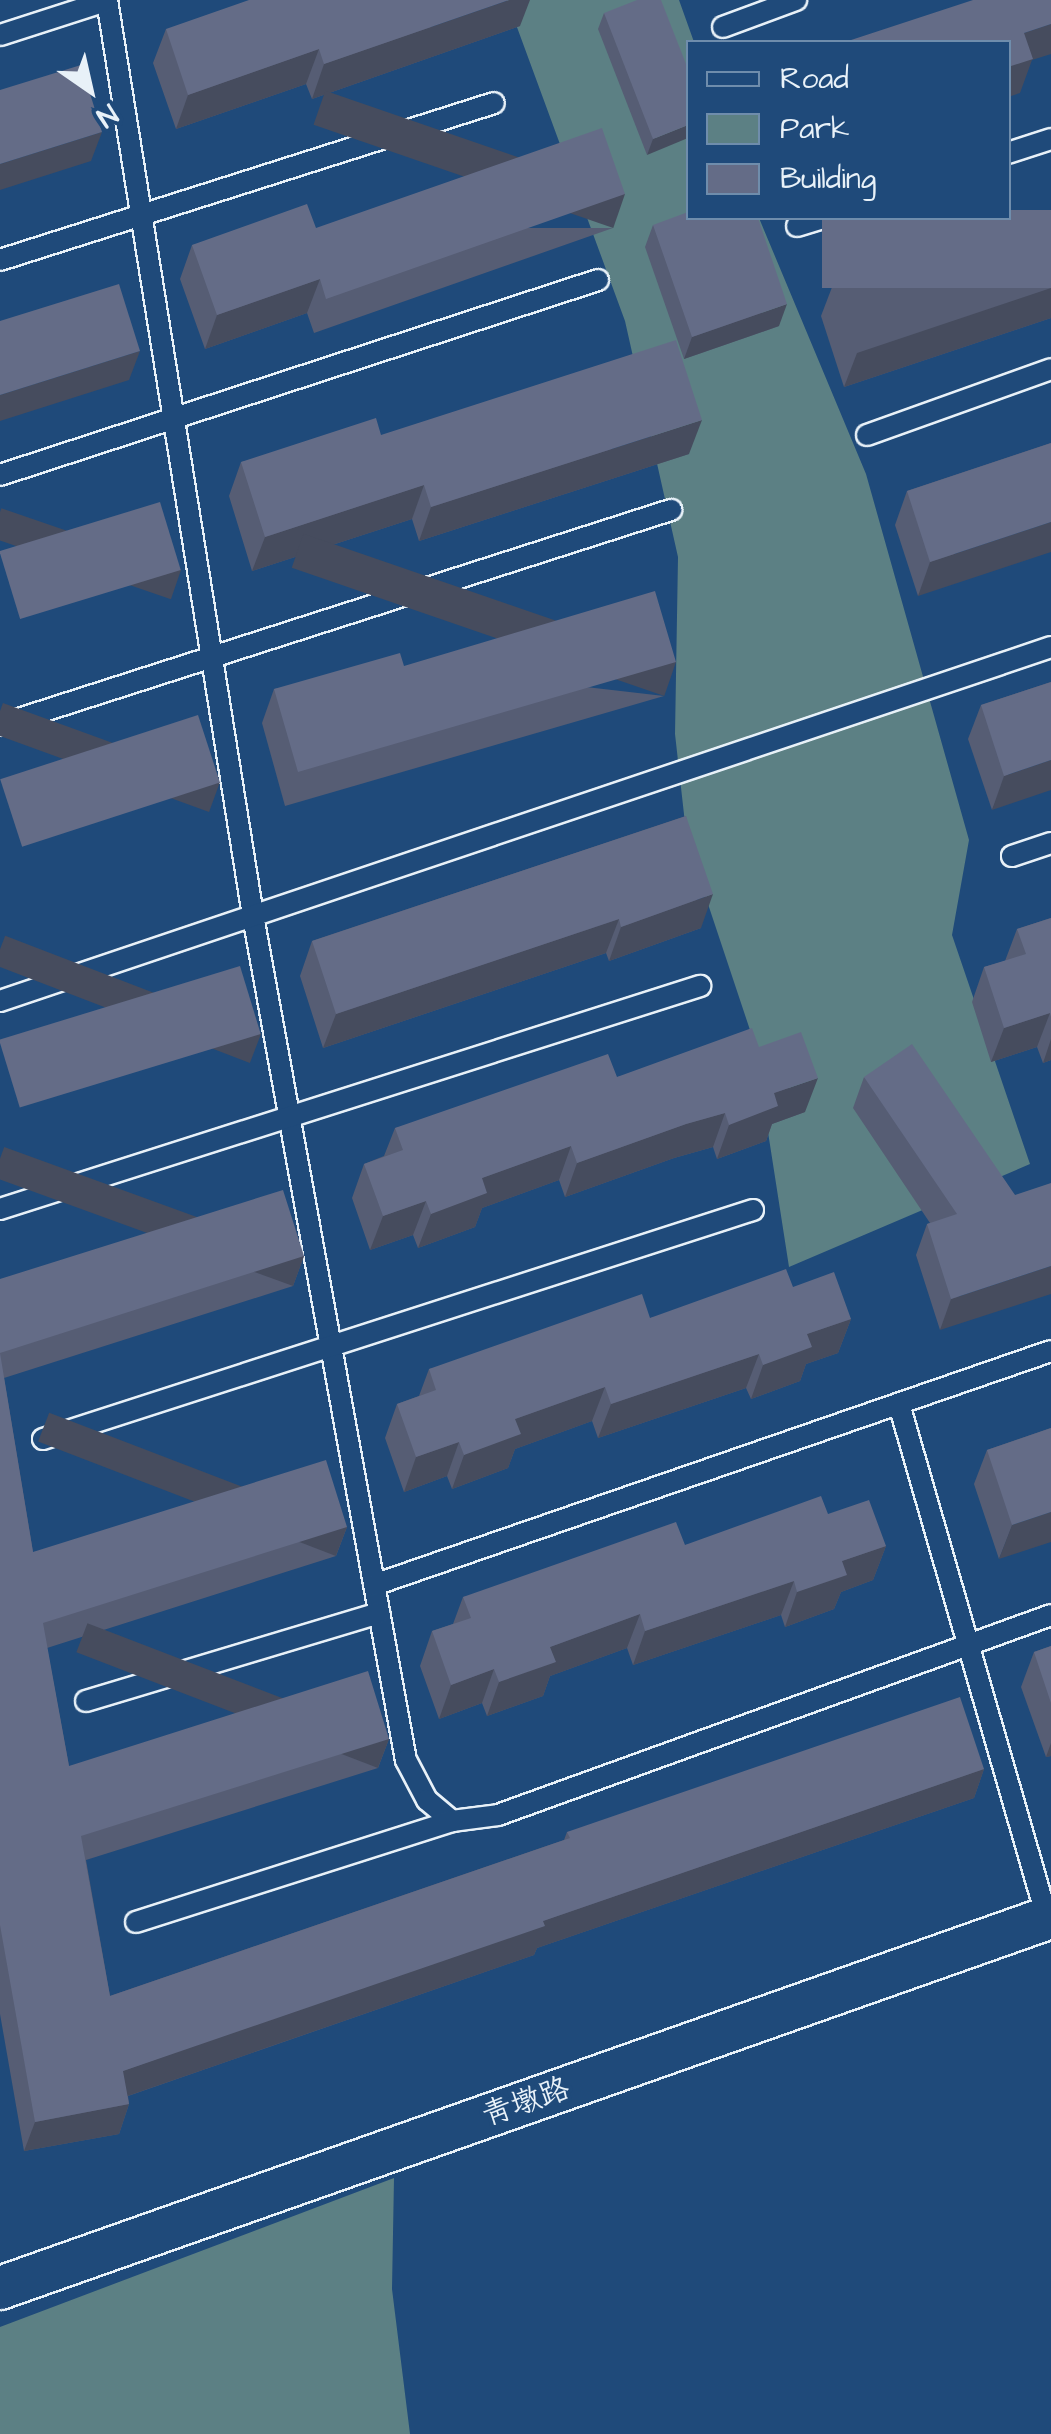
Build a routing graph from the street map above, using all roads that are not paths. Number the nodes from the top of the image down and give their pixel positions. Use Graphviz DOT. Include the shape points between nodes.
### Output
graph roads {
  1 [pos="107,0"];
  2 [pos="796,0"];
  3 [pos="723,27"];
  4 [pos="0,36"];
  5 [pos="494,103"];
  6 [pos="1051,139"];
  7 [pos="1011,152"];
  8 [pos="140,215"];
  9 [pos="816,220"];
  10 [pos="797,226"];
  11 [pos="0,260"];
  12 [pos="598,280"];
  13 [pos="1051,369"];
  14 [pos="173,419"];
  15 [pos="867,435"];
  16 [pos="0,475"];
  17 [pos="672,510"];
  18 [pos="1051,647"];
  19 [pos="211,657"];
  20 [pos="0,725"];
  21 [pos="1051,843"];
  22 [pos="1012,856"];
  23 [pos="253,916"];
  24 [pos="700,986"];
  25 [pos="0,1001"];
  26 [pos="290,1117"];
  27 [pos="0,1209"];
  28 [pos="753,1210"];
  29 [pos="331,1346"];
  30 [pos="1051,1351"];
  31 [pos="898,1404"];
  32 [pos="43,1439"];
  33 [pos="374,1585"];
  34 [pos="379,1613"];
  35 [pos="1051,1615"];
  36 [pos="968,1645"];
  37 [pos="86,1700"];
  38 [pos="452,1820"];
  39 [pos="1049,1917"];
  40 [pos="136,1922"];
  41 [pos="0,2288"];
  1 -- 4 [label="lane"];
  1 -- 8 [label="lane"];
  2 -- 3 [label="lane"];
  5 -- 8 [label="lane"];
  6 -- 7 [label="lane"];
  8 -- 11 [label="lane"];
  8 -- 14 [label="lane"];
  9 -- 10 [label="lane"];
  12 -- 14 [label="lane"];
  13 -- 15 [label="lane"];
  14 -- 16 [label="lane"];
  14 -- 19 [label="lane"];
  17 -- 19 [label="lane"];
  18 -- 23 [label="lane"];
  19 -- 20 [label="lane"];
  19 -- 23 [label="lane"];
  21 -- 22 [label="lane"];
  23 -- 25 [label="lane"];
  23 -- 26 [label="lane"];
  24 -- 26 [label="lane"];
  26 -- 27 [label="lane"];
  26 -- 29 [label="lane"];
  28 -- 29 [label="lane"];
  29 -- 32 [label="lane"];
  29 -- 33 [label="lane"];
  30 -- 31 [label="lane"];
  31 -- 33 [label="lane"];
  31 -- 36 [label="lane"];
  33 -- 34 [label="lane"];
  34 -- 37 [label="lane"];
  34 -- 38 [label="lane" via="406,1760 427,1800"];
  35 -- 36 [label="lane"];
  36 -- 38 [label="lane" via="498,1814"];
  36 -- 39 [label="lane"];
  38 -- 40 [label="lane"];
  39 -- 41 [label="street, 青墩路"];
}
